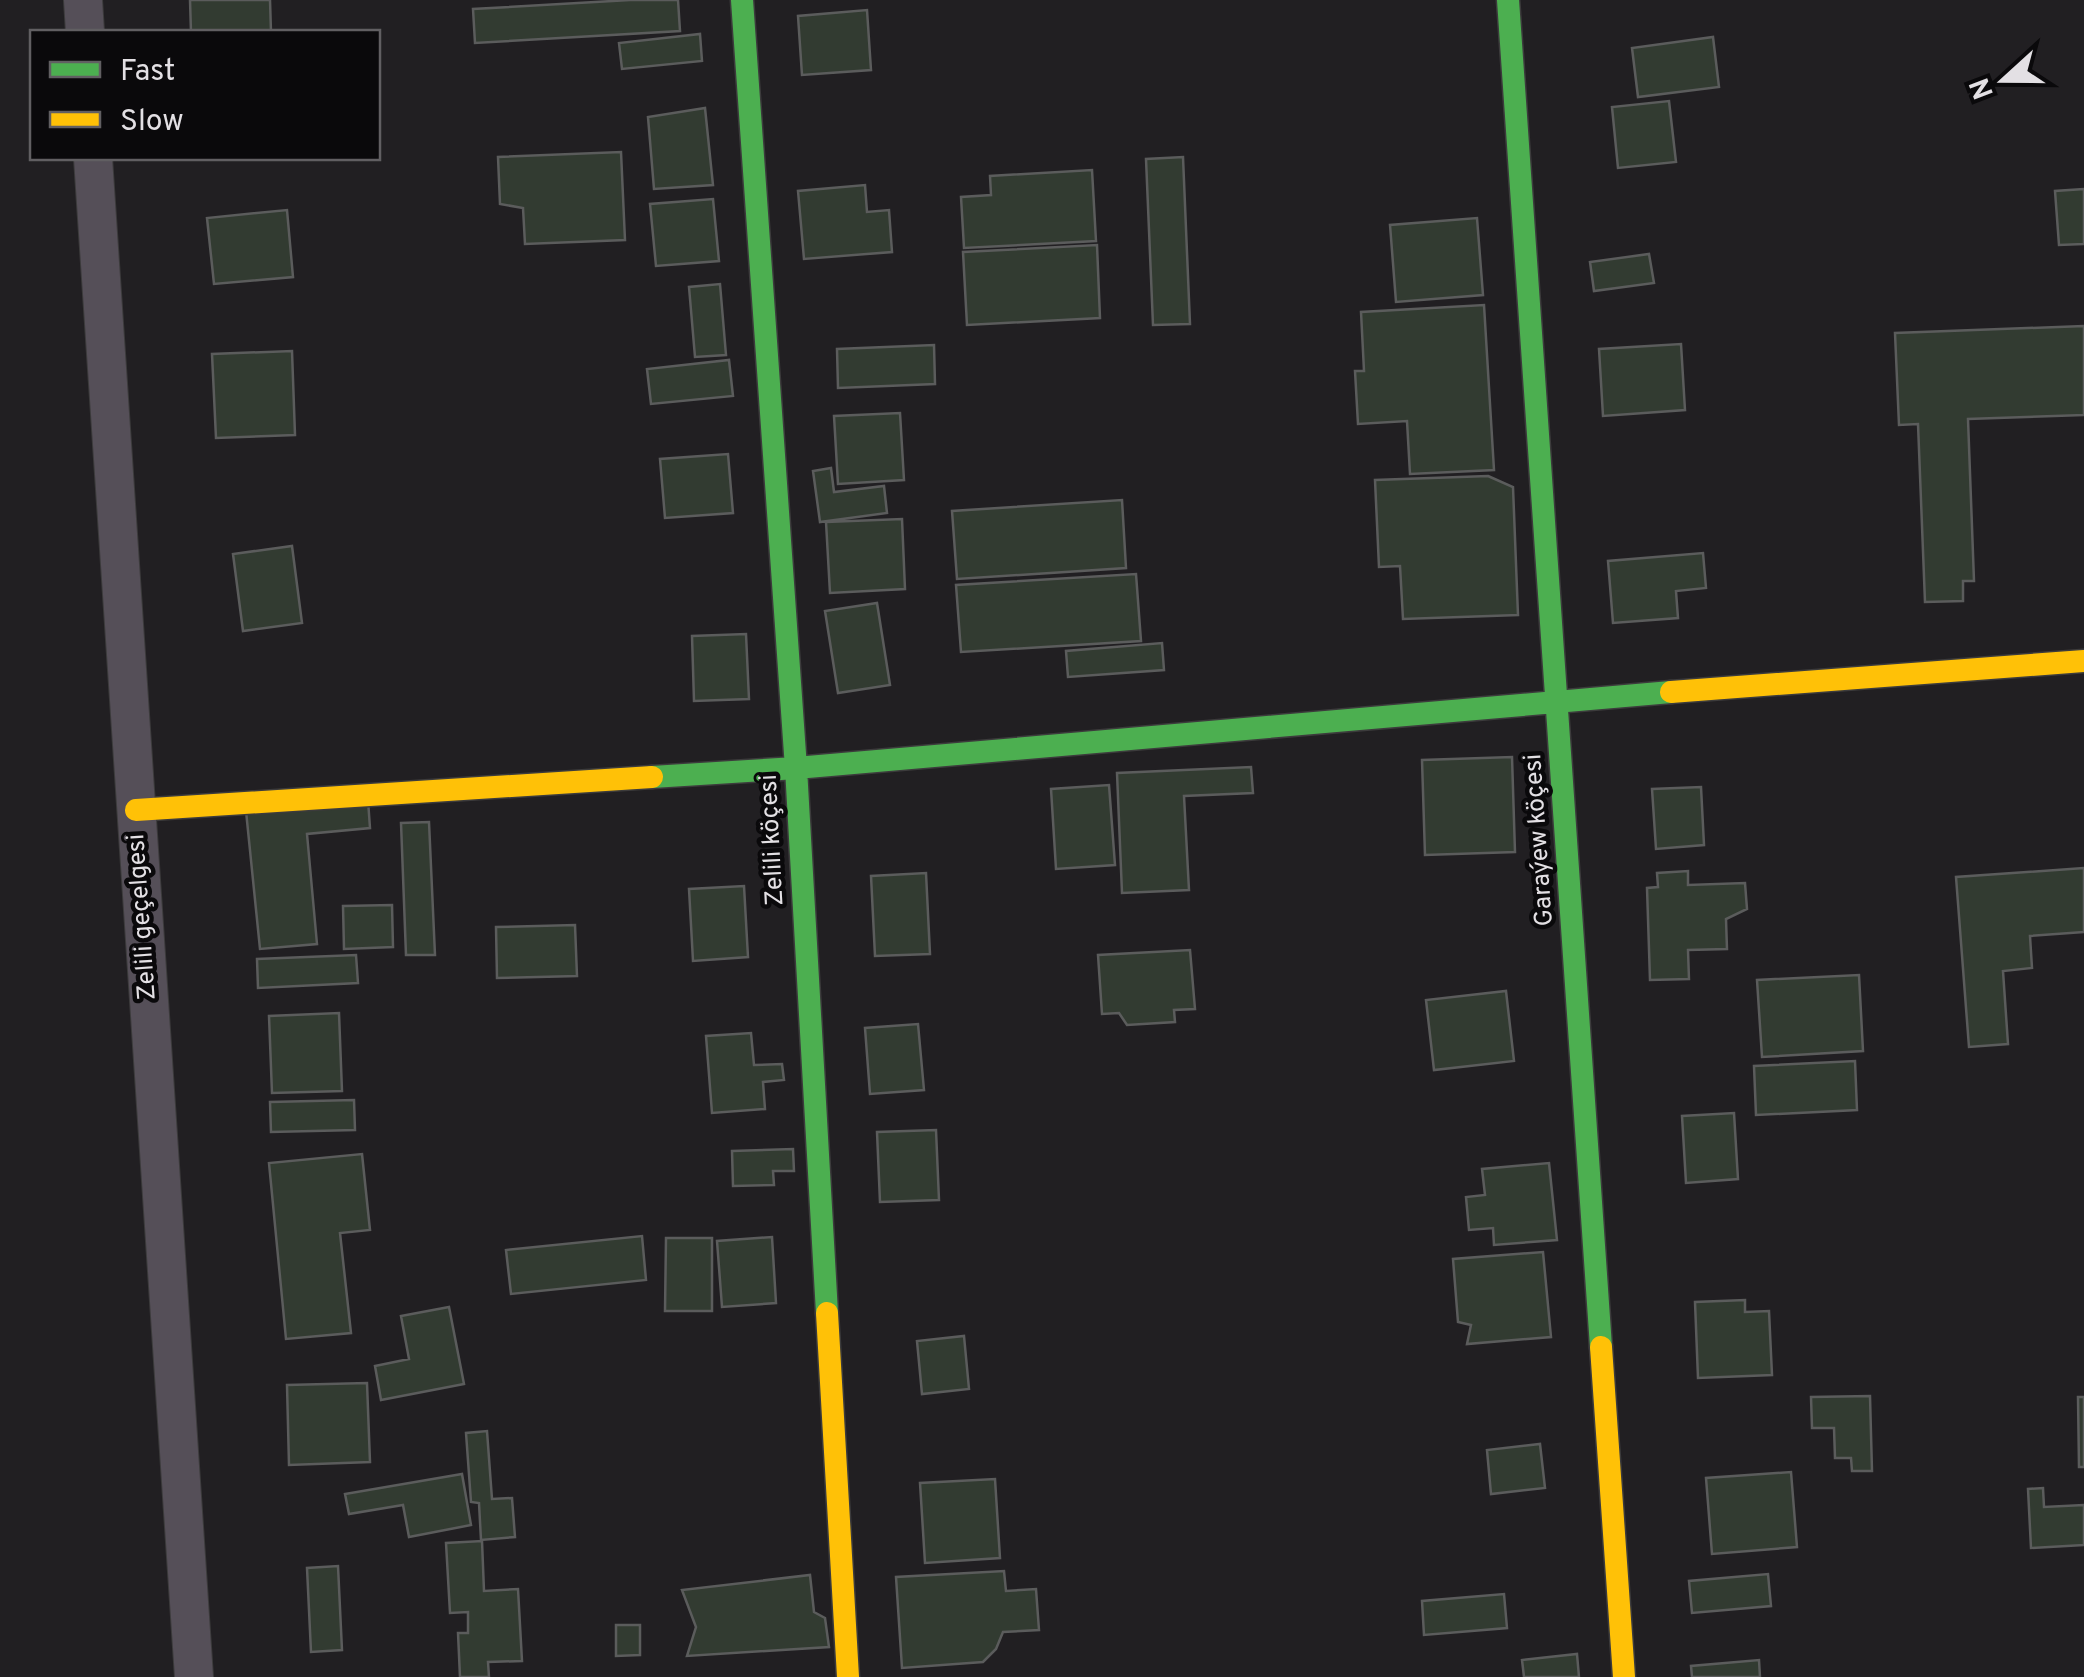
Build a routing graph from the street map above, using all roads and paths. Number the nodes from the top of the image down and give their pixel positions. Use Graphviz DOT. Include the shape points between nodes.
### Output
graph roads {
  1 [pos="83,0"];
  2 [pos="742,0"];
  3 [pos="1508,0"];
  4 [pos="85,30"];
  5 [pos="94,160"];
  6 [pos="2084,660"];
  7 [pos="1558,702"];
  8 [pos="796,768"];
  9 [pos="136,810"];
  10 [pos="194,1677"];
  11 [pos="848,1677"];
  12 [pos="1624,1677"];
  1 -- 4 [label="street"];
  2 -- 8 [label="street, Zelili köçesi"];
  3 -- 7 [label="street, Garaýew köçesi"];
  5 -- 9 [label="street, Zelili geçelgesi"];
  6 -- 7 [label="street"];
  7 -- 8 [label="street"];
  7 -- 12 [label="street, Garaýew köçesi"];
  8 -- 9 [label="street"];
  8 -- 11 [label="street, Zelili köçesi"];
  9 -- 10 [label="street, Zelili geçelgesi"];
}
